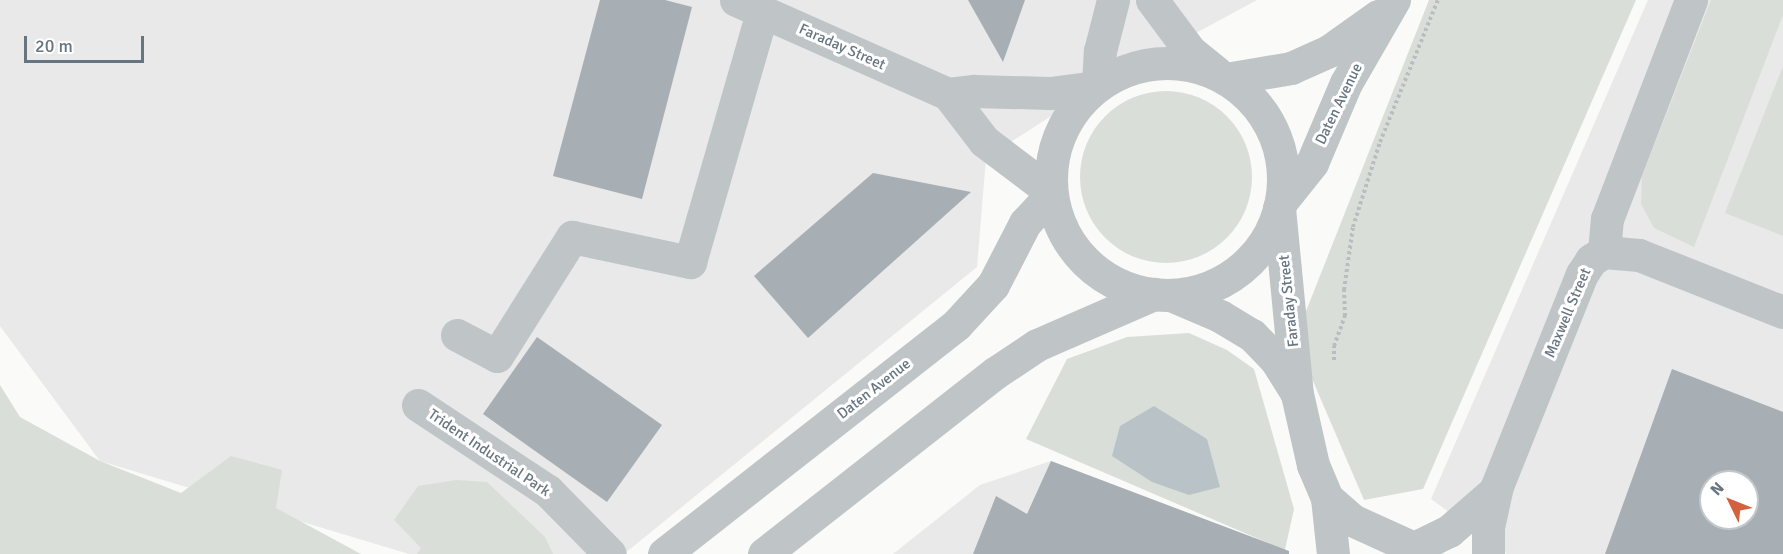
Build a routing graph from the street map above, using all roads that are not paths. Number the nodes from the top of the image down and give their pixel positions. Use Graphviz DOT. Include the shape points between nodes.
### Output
graph roads {
  1 [pos="1113,0"];
  2 [pos="1152,0"];
  3 [pos="1691,0"];
  4 [pos="1394,1"];
  5 [pos="749,6"];
  6 [pos="1225,78"];
  7 [pos="1097,86"];
  8 [pos="948,94"];
  9 [pos="1050,193"];
  10 [pos="1280,205"];
  11 [pos="1604,252"];
  12 [pos="1163,295"];
  13 [pos="1783,312"];
  14 [pos="457,336"];
  15 [pos="1297,394"];
  16 [pos="417,405"];
  17 [pos="1495,491"];
  18 [pos="1327,498"];
  19 [pos="1412,546"];
  20 [pos="610,554"];
  21 [pos="664,554"];
  22 [pos="764,554"];
  23 [pos="1333,554"];
  24 [pos="1377,554"];
  25 [pos="1448,554"];
  26 [pos="1488,554"];
  1 -- 7 [label="street" via="1100,51"];
  2 -- 6 [label="street, Faraday Street" via="1190,51"];
  3 -- 11 [label="street" via="1607,219"];
  4 -- 6 [label="street, Daten Avenue" via="1329,51 1291,68"];
  4 -- 10 [label="street, Daten Avenue" via="1346,83 1312,163"];
  5 -- 8 [label="street, Faraday Street"];
  5 -- 14 [label="street" via="690,262 572,237 497,356"];
  6 -- 7 [label="street" via="1196,67 1166,63 1136,67"];
  6 -- 10 [label="street, Faraday Street" via="1252,99 1272,129 1282,162"];
  7 -- 8 [label="street, Faraday Street" via="1050,93"];
  7 -- 9 [label="street" via="1077,106 1058,137"];
  8 -- 9 [label="street, Faraday Street" via="984,141"];
  9 -- 12 [label="street, Faraday Street" via="1057,219 1076,252 1104,277"];
  9 -- 21 [label="street, Daten Avenue" via="1025,223 993,285 957,324"];
  10 -- 12 [label="street" via="1256,253 1233,274 1203,289"];
  10 -- 15 [label="street, Faraday Street"];
  11 -- 13 [label="street, Maxwell Street" via="1639,255"];
  11 -- 17 [label="street, Maxwell Street" via="1591,260 1582,274"];
  12 -- 15 [label="street, Faraday Street" via="1220,316 1252,335 1276,360"];
  12 -- 22 [label="street" via="1037,345 995,373"];
  15 -- 18 [label="street, Faraday Street" via="1313,465"];
  16 -- 20 [label="street, Trident Industrial Park" via="548,491"];
  17 -- 19 [label="street, Maxwell Street" via="1449,531"];
  17 -- 26 [label="street, Maxwell Street"];
  18 -- 19 [label="street, Faraday Street" via="1352,520"];
  18 -- 23 [label="street, Faraday Street"];
  19 -- 24 [label="street, Maxwell Street"];
  19 -- 25 [label="street, Faraday Street"];
}
